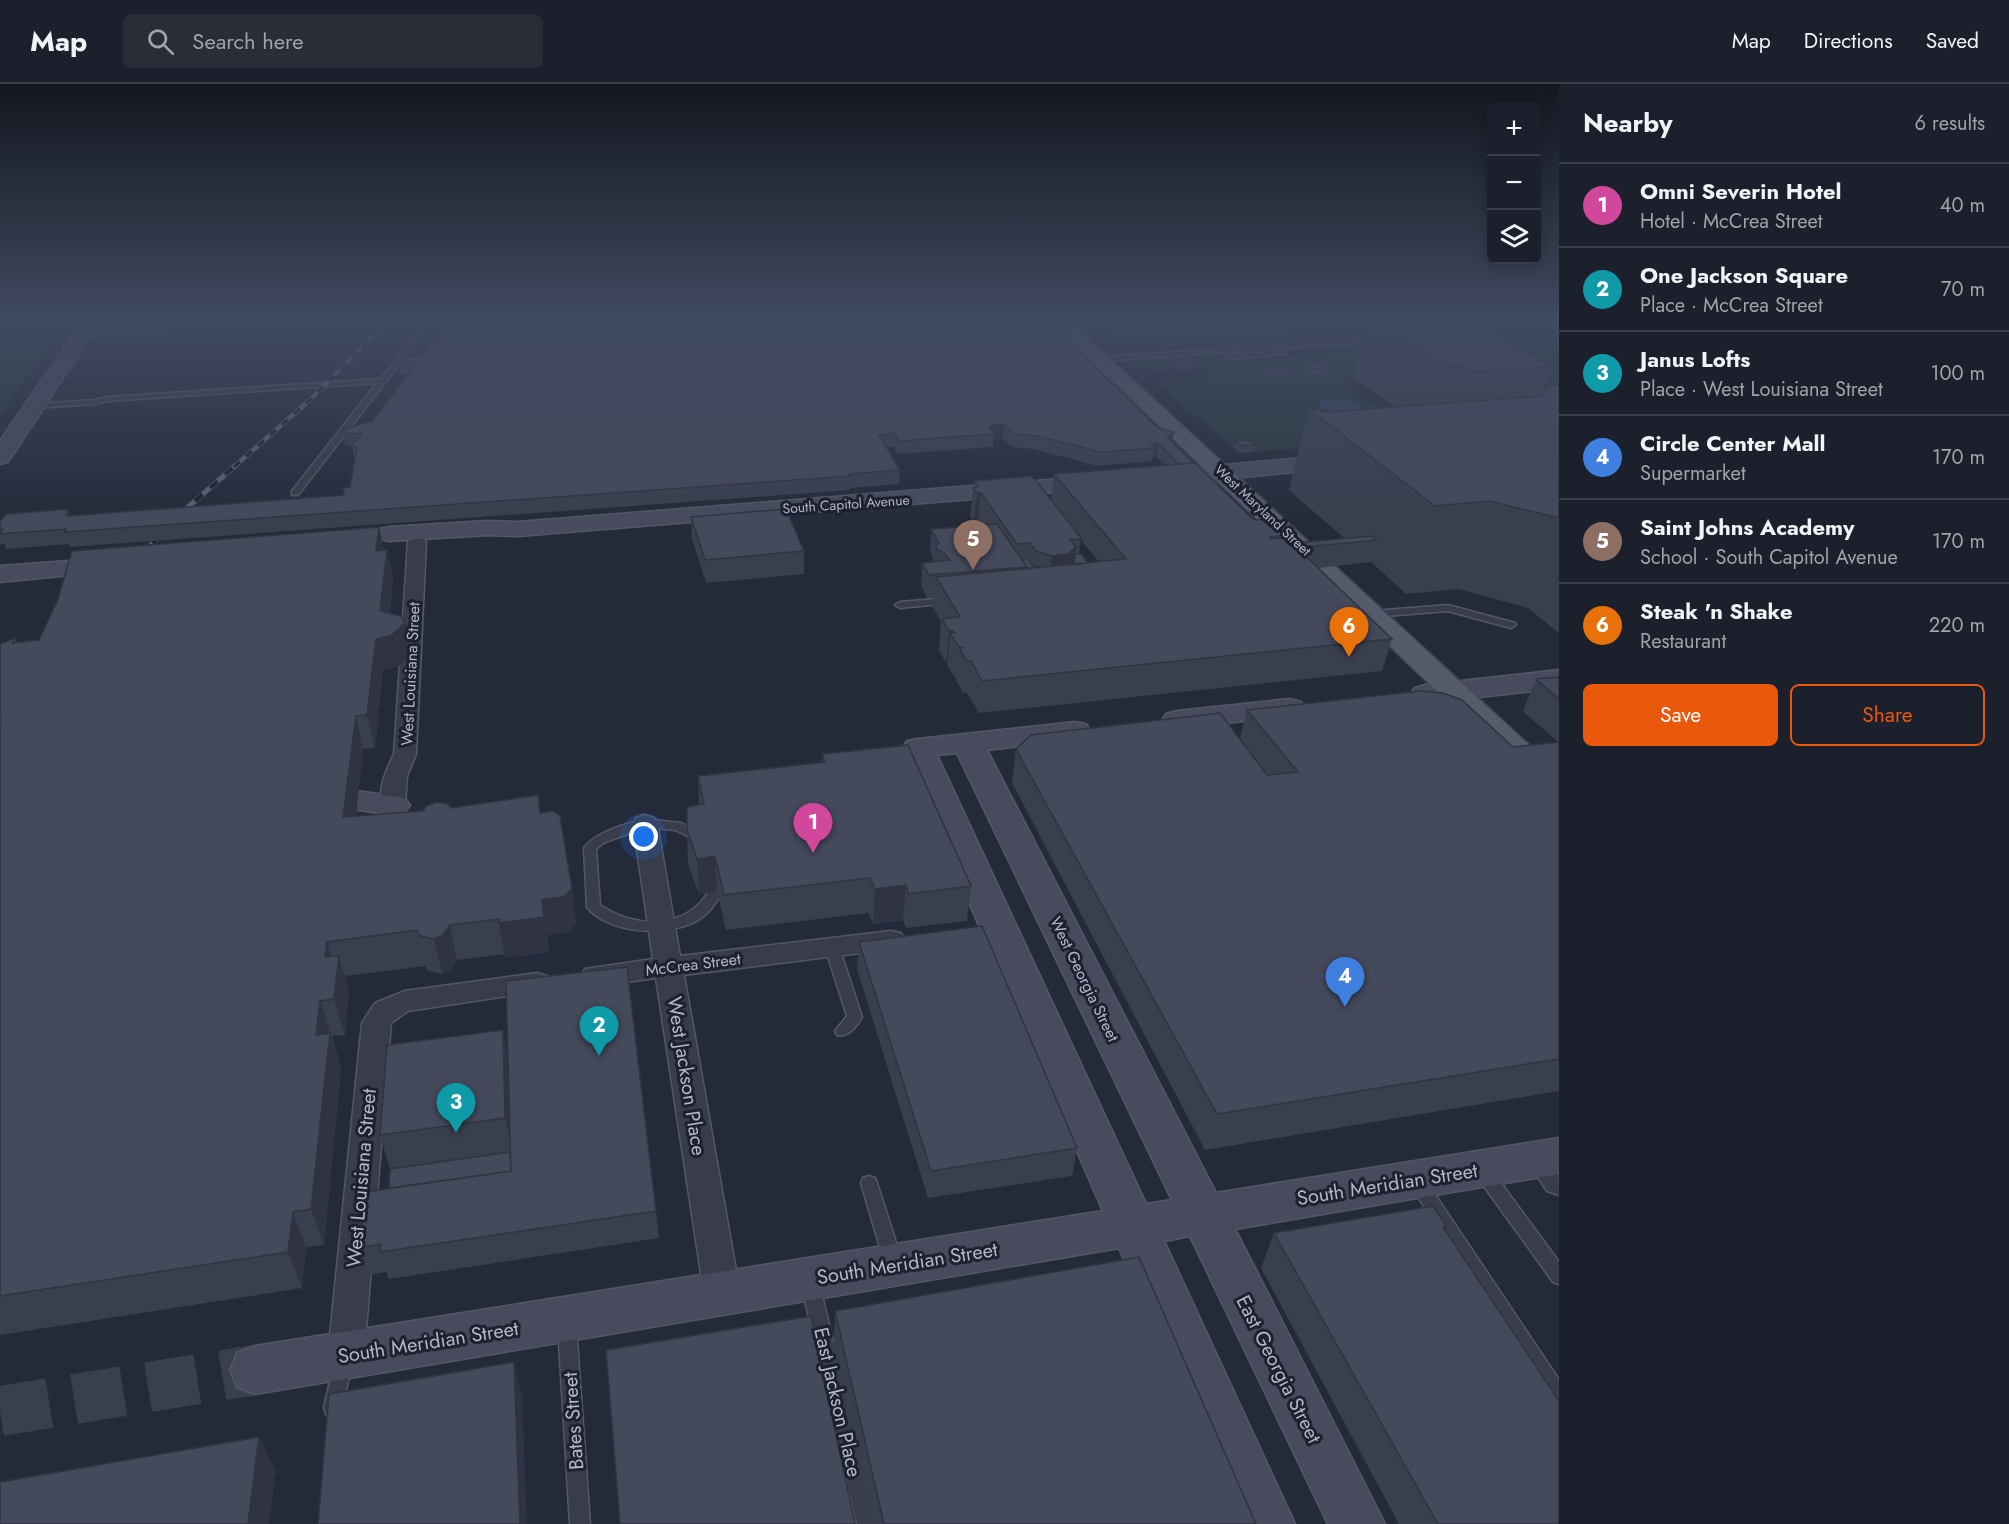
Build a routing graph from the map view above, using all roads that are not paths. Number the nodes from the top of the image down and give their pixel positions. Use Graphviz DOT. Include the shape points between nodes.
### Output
graph roads {
  1 [pos="46,389"];
  2 [pos="257,389"];
  3 [pos="376,389"];
  4 [pos="1133,389"];
  5 [pos="37,403"];
  6 [pos="0,456"];
  7 [pos="1359,461"];
  8 [pos="1222,472"];
  9 [pos="1176,477"];
  10 [pos="1118,482"];
  11 [pos="295,493"];
  12 [pos="518,529"];
  13 [pos="417,542"];
  14 [pos="0,567"];
  15 [pos="0,574"];
  16 [pos="960,600"];
  17 [pos="900,605"];
  18 [pos="1373,614"];
  19 [pos="1511,625"];
  20 [pos="1559,679"];
  21 [pos="1454,690"];
  22 [pos="1396,697"];
  23 [pos="1313,706"];
  24 [pos="1148,723"];
  25 [pos="1102,728"];
  26 [pos="968,743"];
  27 [pos="1543,775"];
  28 [pos="357,801"];
  29 [pos="393,805"];
  30 [pos="645,823"];
  31 [pos="662,928"];
  32 [pos="915,937"];
  33 [pos="832,947"];
  34 [pos="669,967"];
  35 [pos="388,1007"];
  36 [pos="842,1031"];
  37 [pos="1553,1165"];
  38 [pos="1481,1169"];
  39 [pos="1416,1179"];
  40 [pos="869,1183"];
  41 [pos="1202,1215"];
  42 [pos="1133,1226"];
  43 [pos="895,1265"];
  44 [pos="1559,1276"];
  45 [pos="809,1279"];
  46 [pos="722,1293"];
  47 [pos="566,1319"];
  48 [pos="346,1355"];
  49 [pos="255,1370"];
  50 [pos="1559,1396"];
  51 [pos="331,1431"];
  52 [pos="580,1524"];
  53 [pos="867,1524"];
  54 [pos="1267,1524"];
  55 [pos="1357,1524"];
  1 -- 5 [label="main road"];
  2 -- 5 [label="lane"];
  3 -- 11 [label="lane"];
  4 -- 8 [label="main road, West Maryland Street"];
  5 -- 6 [label="main road"];
  7 -- 8 [label="main road" via="1317,468"];
  8 -- 9 [label="main road"];
  8 -- 18 [label="main road, West Maryland Street"];
  10 -- 12 [label="main road, South Capitol Avenue" via="1033,495"];
  12 -- 13 [label="main road, South Capitol Avenue"];
  12 -- 13 [label="main road, South Capitol Avenue" via="488,528 388,539"];
  13 -- 29 [label="street, West Louisiana Street" via="405,754 395,776"];
  14 -- 15 [label="main road" via="83,563"];
  16 -- 17 [label="lane"];
  18 -- 19 [label="lane" via="1448,608"];
  18 -- 21 [label="main road, West Maryland Street"];
  20 -- 21 [label="main road"];
  21 -- 22 [label="main road"];
  21 -- 27 [label="main road, West Maryland Street"];
  23 -- 24 [label="main road" via="1210,722"];
  25 -- 26 [label="main road"];
  26 -- 41 [label="main road, West Georgia Street"];
  26 -- 42 [label="main road" via="918,748 986,928"];
  28 -- 29 [label="main road"];
  30 -- 31 [label="street, West Jackson Place"];
  30 -- 31 [label="lane" via="677,826 704,839 716,891 703,909"];
  30 -- 31 [label="lane" via="608,835 590,848 594,907 603,916 628,924"];
  31 -- 34 [label="street, West Jackson Place"];
  32 -- 33 [label="street, McCrea Street"];
  33 -- 34 [label="street, McCrea Street"];
  33 -- 36 [label="lane" via="855,1017"];
  34 -- 35 [label="street, McCrea Street" via="428,996"];
  34 -- 46 [label="street, West Jackson Place"];
  35 -- 48 [label="street, West Louisiana Street" via="374,1029"];
  37 -- 38 [label="main road, South Meridian Street"];
  38 -- 39 [label="main road, South Meridian Street"];
  38 -- 44 [label="lane"];
  39 -- 41 [label="main road, South Meridian Street"];
  39 -- 50 [label="lane"];
  40 -- 43 [label="lane"];
  41 -- 42 [label="main road, South Meridian Street"];
  41 -- 55 [label="main road, East Georgia Street"];
  42 -- 43 [label="main road, South Meridian Street"];
  42 -- 54 [label="main road"];
  43 -- 45 [label="main road, South Meridian Street"];
  45 -- 46 [label="main road, South Meridian Street"];
  45 -- 53 [label="lane, East Jackson Place"];
  46 -- 47 [label="main road, South Meridian Street"];
  47 -- 48 [label="main road, South Meridian Street"];
  47 -- 52 [label="lane, Bates Street"];
  48 -- 49 [label="main road, South Meridian Street"];
  48 -- 51 [label="lane"];
}
